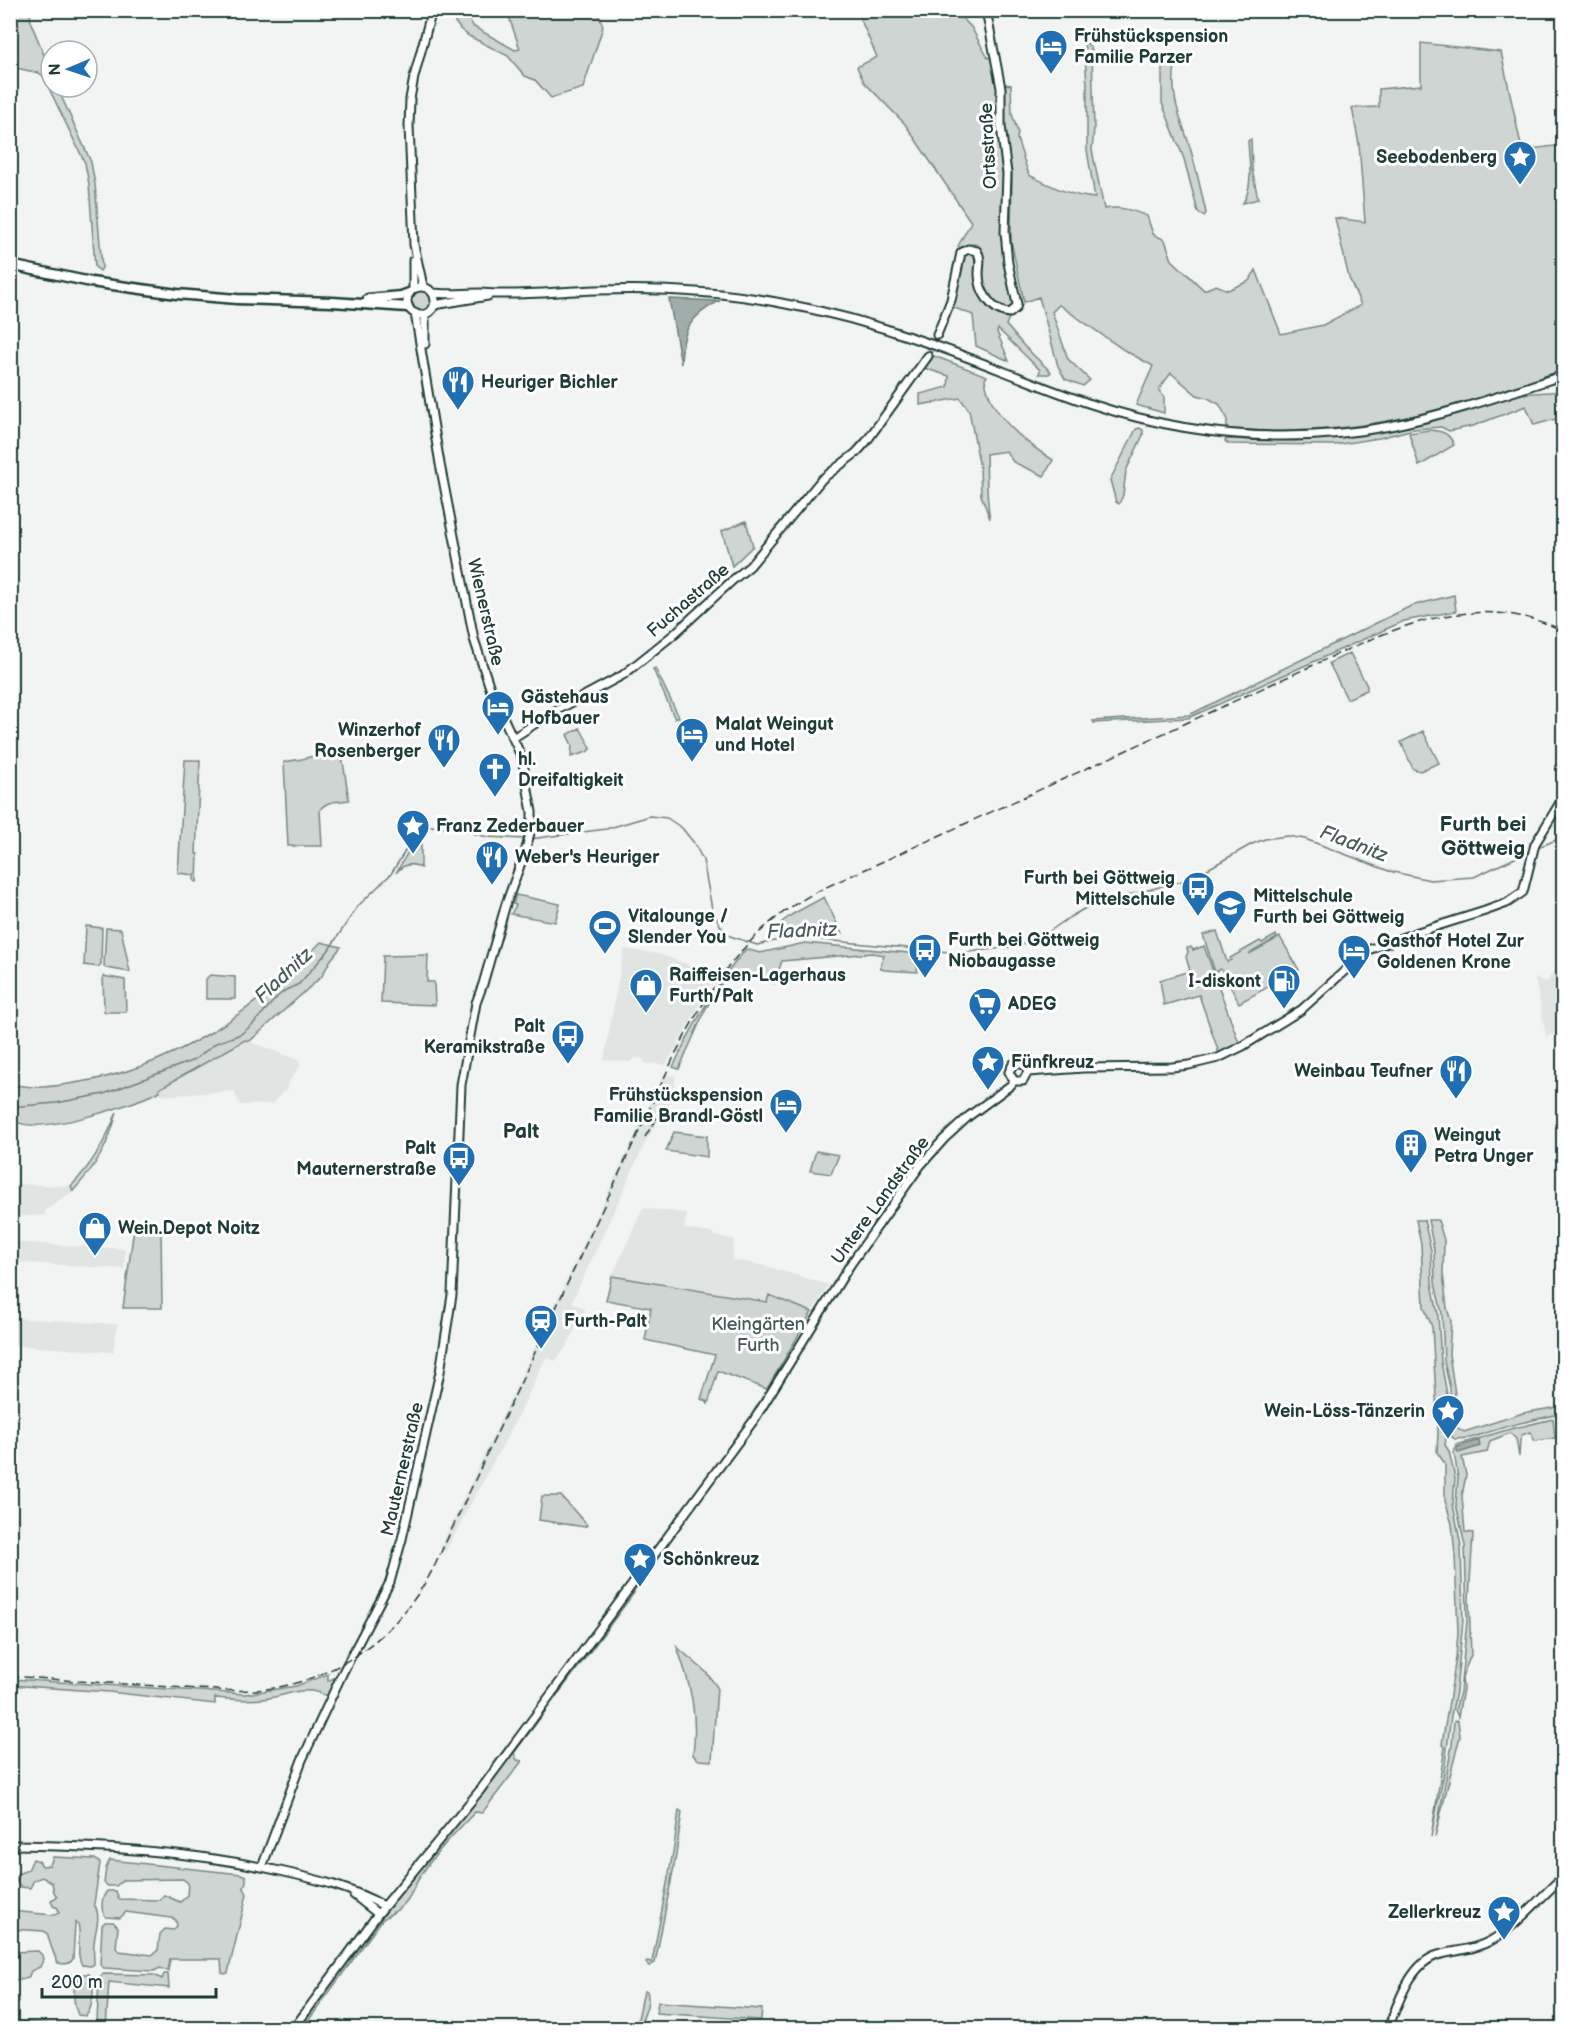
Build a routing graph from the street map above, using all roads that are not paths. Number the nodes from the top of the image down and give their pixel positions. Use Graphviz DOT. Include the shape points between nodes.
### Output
graph roads {
  1 [pos="432,10"];
  2 [pos="986,10"];
  3 [pos="414,245"];
  4 [pos="10,265"];
  5 [pos="423,286"];
  6 [pos="411,291"];
  7 [pos="433,294"];
  8 [pos="498,294"];
  9 [pos="332,302"];
  10 [pos="434,305"];
  11 [pos="411,310"];
  12 [pos="425,314"];
  13 [pos="938,335"];
  14 [pos="928,356"];
  15 [pos="1563,375"];
  16 [pos="427,380"];
  17 [pos="513,738"];
  18 [pos="1563,796"];
  19 [pos="468,1052"];
  20 [pos="1028,1072"];
  21 [pos="1014,1081"];
  22 [pos="10,1845"];
  23 [pos="262,1867"];
  24 [pos="1563,1876"];
  25 [pos="341,1888"];
  26 [pos="384,1906"];
  27 [pos="378,1914"];
  28 [pos="294,2028"];
  29 [pos="1388,2028"];
  1 -- 3 [label="street" via="410,99"];
  2 -- 13 [label="street, Ortsstraße" via="1001,88 1007,174 1005,232 1017,304 1010,313 1004,313 990,303 980,285 980,256 968,249 961,253 951,300"];
  3 -- 5 [label="street"];
  3 -- 6 [label="street"];
  4 -- 9 [label="main road" via="168,293"];
  5 -- 6 [label="street"];
  5 -- 7 [label="street"];
  6 -- 9 [label="main road" via="387,298"];
  6 -- 11 [label="street" via="407,298"];
  7 -- 8 [label="street"];
  7 -- 10 [label="street"];
  8 -- 10 [label="street"];
  8 -- 15 [label="street" via="664,290 803,307 892,330 1118,412 1224,434 1297,436 1390,426"];
  9 -- 11 [label="main road"];
  10 -- 12 [label="street"];
  11 -- 12 [label="street"];
  11 -- 16 [label="street, Wienerstraße"];
  12 -- 16 [label="street, Wienerstraße"];
  14 -- 17 [label="street, Fuchastraße" via="856,453 822,479 750,566 622,675"];
  16 -- 17 [label="street, Wienerstraße" via="474,639 491,691"];
  17 -- 19 [label="street, Wienerstraße" via="528,785 530,832 476,1003"];
  18 -- 20 [label="street" via="1535,844 1522,892 1516,898 1368,950 1301,1010 1237,1049 1218,1058 1172,1067"];
  19 -- 23 [label="street, Mauternerstraße" via="458,1118 448,1326 395,1564 382,1599 302,1760"];
  20 -- 21 [label="street" via="1023,1081"];
  20 -- 21 [label="street" via="1022,1064 1013,1064 1009,1072"];
  21 -- 26 [label="street, Untere Landstraße" via="969,1116 931,1153 850,1265 754,1420 481,1789"];
  22 -- 23 [label="street" via="116,1847"];
  23 -- 25 [label="street"];
  24 -- 29 [label="street" via="1506,1931 1489,1942 1436,1955 1423,1963 1406,1987"];
  25 -- 26 [label="street"];
  25 -- 27 [label="street"];
  26 -- 27 [label="street, Untere Landstraße"];
  27 -- 28 [label="street, Untere Landstraße"];
}
